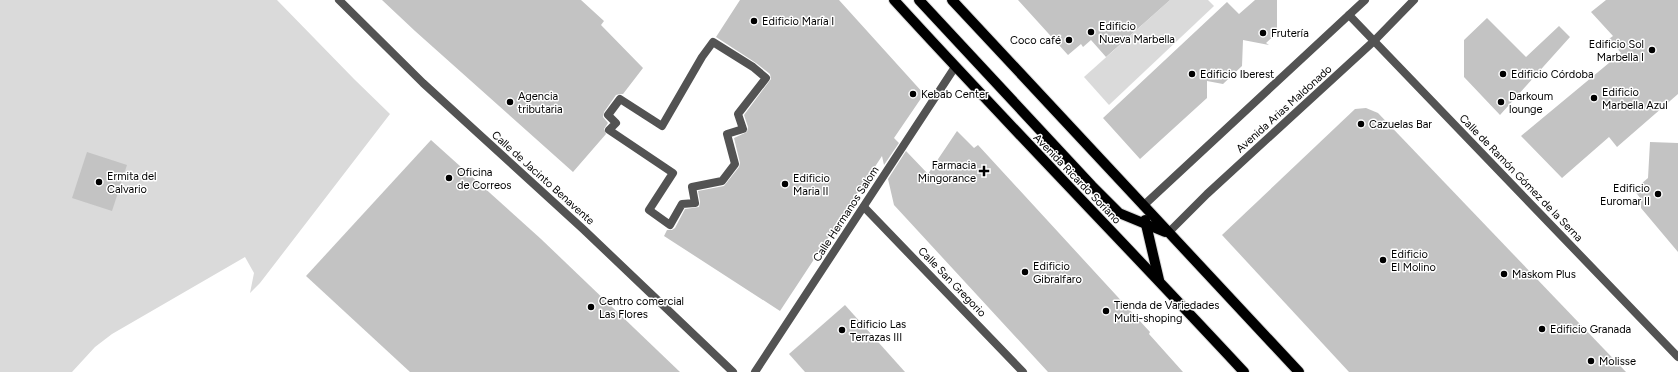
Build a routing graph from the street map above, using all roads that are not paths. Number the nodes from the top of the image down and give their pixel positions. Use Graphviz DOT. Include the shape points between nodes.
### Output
graph roads {
  1 [pos="338,0"];
  2 [pos="894,0"];
  3 [pos="919,0"];
  4 [pos="952,0"];
  5 [pos="1365,0"];
  6 [pos="1414,0"];
  7 [pos="1349,15"];
  8 [pos="1374,41"];
  9 [pos="955,67"];
  10 [pos="662,126"];
  11 [pos="1143,206"];
  12 [pos="864,207"];
  13 [pos="1146,224"];
  14 [pos="1168,233"];
  15 [pos="1160,282"];
  16 [pos="1678,357"];
  17 [pos="733,372"];
  18 [pos="755,372"];
  19 [pos="1023,372"];
  20 [pos="1244,372"];
  21 [pos="1299,372"];
  1 -- 17 [label="street, Calle de Jacinto Benavente" via="423,83 583,229"];
  2 -- 9 [label="main road, Avenida Ricardo Soriano"];
  3 -- 13 [label="main road, Avenida Ricardo Soriano" via="1102,197 1119,213"];
  4 -- 11 [label="main road, Avenida Ricardo Soriano"];
  5 -- 7 [label="street"];
  6 -- 8 [label="street, Avenida Arias Maldonado"];
  7 -- 8 [label="street, Calle de Ramón Gómez de la Serna"];
  7 -- 11 [label="street"];
  8 -- 14 [label="street, Avenida Arias Maldonado"];
  8 -- 16 [label="street, Calle de Ramón Gómez de la Serna"];
  9 -- 12 [label="street, Calle Hermanos Salom"];
  9 -- 15 [label="main road, Avenida Ricardo Soriano"];
  10 -- 10 [label="street" via="620,99 608,115 616,123 609,130 673,172 649,210 670,225 682,204 695,203 692,187 722,181 735,164 727,134 743,129 738,114 766,78 713,42"];
  11 -- 13 [label="main road"];
  11 -- 14 [label="main road, Avenida Ricardo Soriano"];
  12 -- 18 [label="street, Calle Hermanos Salom"];
  12 -- 19 [label="street, Calle San Gregorio"];
  13 -- 14 [label="main road, Avenida Ricardo Soriano"];
  13 -- 15 [label="main road"];
  14 -- 21 [label="main road, Avenida Ricardo Soriano"];
  15 -- 20 [label="main road, Avenida Ricardo Soriano"];
}
